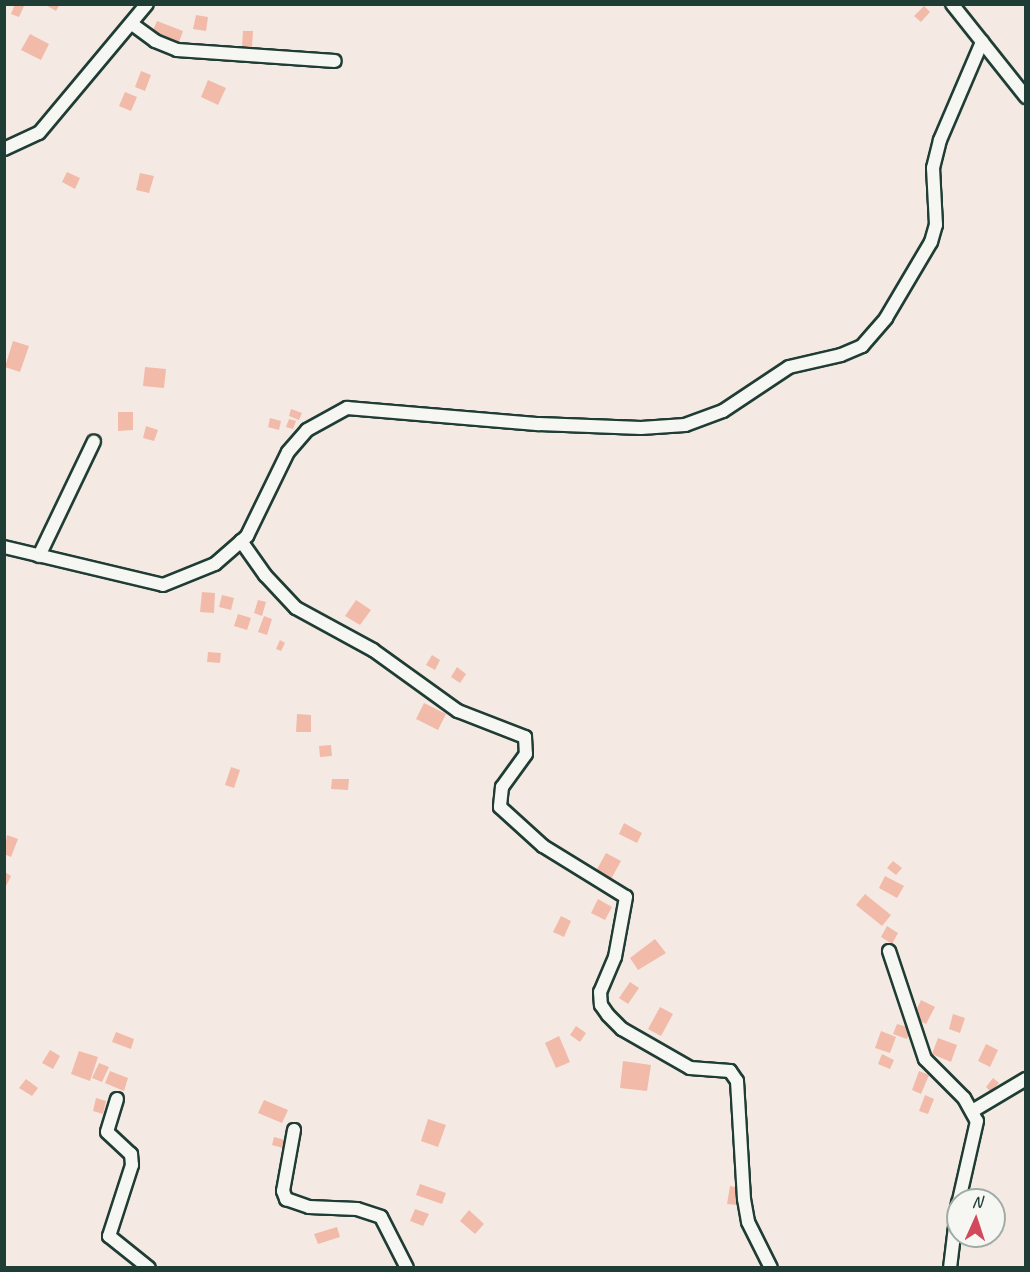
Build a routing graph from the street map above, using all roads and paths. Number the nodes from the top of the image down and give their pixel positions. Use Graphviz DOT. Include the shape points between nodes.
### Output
graph roads {
  1 [pos="147,4"];
  2 [pos="952,4"];
  3 [pos="132,24"];
  4 [pos="982,42"];
  5 [pos="335,61"];
  6 [pos="1026,97"];
  7 [pos="4,149"];
  8 [pos="94,441"];
  9 [pos="241,541"];
  10 [pos="4,547"];
  11 [pos="39,556"];
  12 [pos="888,951"];
  13 [pos="1026,1079"];
  14 [pos="117,1099"];
  15 [pos="974,1110"];
  16 [pos="294,1130"];
  17 [pos="962,1188"];
  18 [pos="952,1248"];
  19 [pos="149,1268"];
  20 [pos="407,1268"];
  21 [pos="771,1268"];
  22 [pos="950,1268"];
  1 -- 3 [label="street"];
  2 -- 4 [label="street"];
  3 -- 5 [label="street" via="155,41 177,50"];
  3 -- 7 [label="street" via="39,133"];
  4 -- 6 [label="street"];
  4 -- 9 [label="street" via="940,140 933,168 936,225 932,242 886,318 862,346 789,367 723,411 686,425 641,428 550,424 347,408 307,430 288,452 263,509"];
  8 -- 11 [label="street"];
  9 -- 11 [label="street" via="214,564 163,585"];
  9 -- 21 [label="street" via="265,575 296,608 373,650 458,711 525,737 525,754 502,787 500,807 543,846 626,897 615,957 600,992 601,1005 608,1015 622,1029 690,1068 730,1071 737,1081 748,1222"];
  10 -- 11 [label="street"];
  12 -- 15 [label="street" via="926,1059"];
  13 -- 15 [label="street"];
  14 -- 19 [label="street" via="107,1132 131,1154 132,1165 109,1236"];
  15 -- 17 [label="street" via="977,1131"];
  16 -- 20 [label="street" via="283,1191 286,1199 309,1208 357,1209 381,1217"];
  18 -- 22 [label="street"];
}
